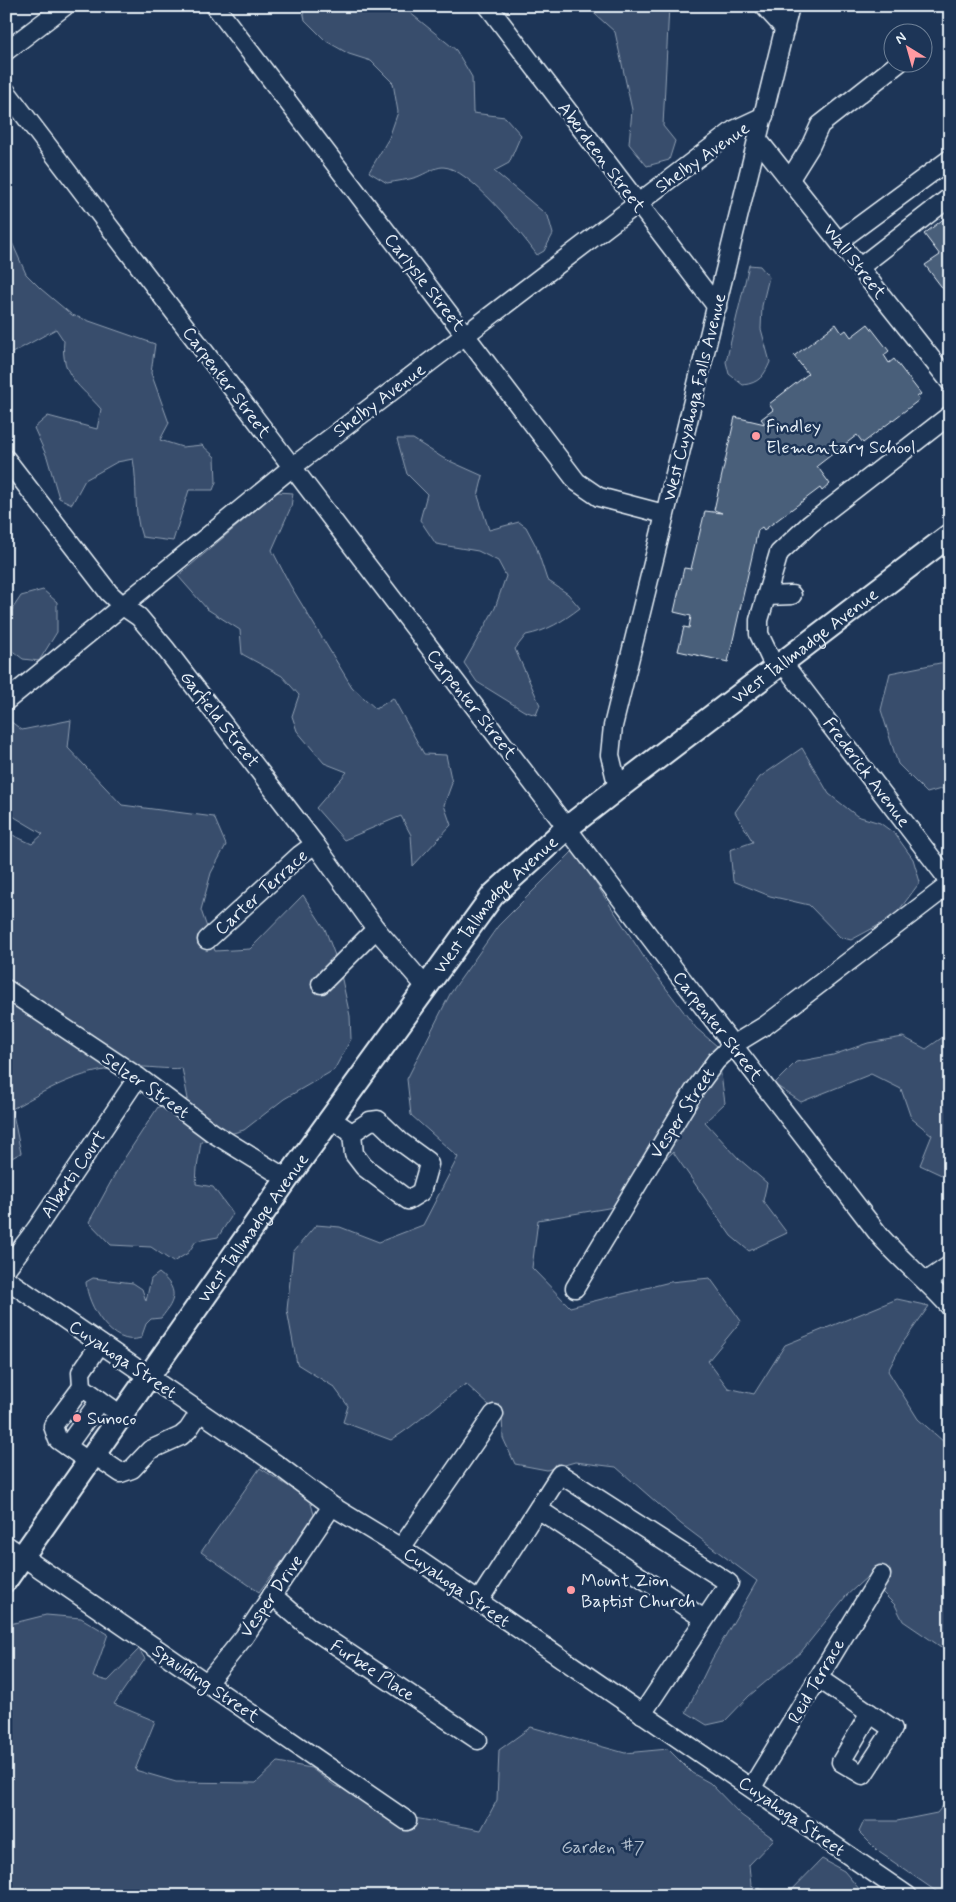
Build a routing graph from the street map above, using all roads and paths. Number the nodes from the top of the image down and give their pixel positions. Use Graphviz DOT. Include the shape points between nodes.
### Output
graph roads {
  1 [pos="65,6"];
  2 [pos="215,6"];
  3 [pos="488,6"];
  4 [pos="764,6"];
  5 [pos="790,6"];
  6 [pos="784,29"];
  7 [pos="6,51"];
  8 [pos="887,72"];
  9 [pos="6,91"];
  10 [pos="764,116"];
  11 [pos="758,141"];
  12 [pos="950,159"];
  13 [pos="790,179"];
  14 [pos="950,197"];
  15 [pos="638,203"];
  16 [pos="839,241"];
  17 [pos="860,267"];
  18 [pos="717,307"];
  19 [pos="465,335"];
  20 [pos="950,382"];
  21 [pos="950,415"];
  22 [pos="6,459"];
  23 [pos="292,468"];
  24 [pos="664,514"];
  25 [pos="950,535"];
  26 [pos="792,595"];
  27 [pos="767,596"];
  28 [pos="123,606"];
  29 [pos="779,665"];
  30 [pos="6,701"];
  31 [pos="618,788"];
  32 [pos="568,827"];
  33 [pos="315,844"];
  34 [pos="950,883"];
  35 [pos="376,929"];
  36 [pos="207,940"];
  37 [pos="321,984"];
  38 [pos="426,987"];
  39 [pos="6,989"];
  40 [pos="732,1045"];
  41 [pos="138,1078"];
  42 [pos="331,1119"];
  43 [pos="352,1133"];
  44 [pos="287,1179"];
  45 [pos="950,1265"];
  46 [pos="6,1268"];
  47 [pos="6,1279"];
  48 [pos="927,1280"];
  49 [pos="575,1288"];
  50 [pos="950,1307"];
  51 [pos="100,1344"];
  52 [pos="147,1377"];
  53 [pos="82,1387"];
  54 [pos="100,1400"];
  55 [pos="200,1412"];
  56 [pos="494,1414"];
  57 [pos="120,1415"];
  58 [pos="67,1446"];
  59 [pos="90,1457"];
  60 [pos="332,1506"];
  61 [pos="538,1508"];
  62 [pos="401,1548"];
  63 [pos="15,1551"];
  64 [pos="881,1575"];
  65 [pos="6,1580"];
  66 [pos="272,1595"];
  67 [pos="478,1602"];
  68 [pos="704,1619"];
  69 [pos="818,1678"];
  70 [pos="207,1683"];
  71 [pos="642,1714"];
  72 [pos="870,1714"];
  73 [pos="478,1740"];
  74 [pos="752,1787"];
  75 [pos="407,1821"];
  76 [pos="908,1896"];
  1 -- 7 [label="street"];
  2 -- 19 [label="street, Carlysle Street"];
  3 -- 15 [label="street, Aberdeen Street"];
  4 -- 6 [label="street"];
  5 -- 6 [label="street, West Cuyahoga Falls Avenue"];
  6 -- 10 [label="street, West Cuyahoga Falls Avenue"];
  8 -- 13 [label="street" via="820,125"];
  9 -- 23 [label="street, Carpenter Street"];
  10 -- 11 [label="street, West Cuyahoga Falls Avenue"];
  10 -- 15 [label="street, Shelby Avenue" via="734,130"];
  11 -- 13 [label="street, Wall Street"];
  11 -- 18 [label="street, West Cuyahoga Falls Avenue"];
  12 -- 16 [label="street"];
  13 -- 16 [label="street, Wall Street"];
  14 -- 17 [label="street"];
  15 -- 18 [label="street, Aberdeen Street"];
  15 -- 19 [label="street, Shelby Avenue"];
  16 -- 17 [label="street, Wall Street"];
  17 -- 20 [label="street, Wall Street"];
  18 -- 24 [label="street, West Cuyahoga Falls Avenue"];
  19 -- 23 [label="street, Shelby Avenue"];
  19 -- 24 [label="street, Carlysle Street" via="577,482 599,497"];
  21 -- 27 [label="street, Frederick Avenue" via="779,552"];
  22 -- 28 [label="street, Garfield Street" via="88,567"];
  23 -- 28 [label="street, Shelby Avenue"];
  23 -- 32 [label="street, Carpenter Street"];
  24 -- 31 [label="street, West Cuyahoga Falls Avenue" via="613,726 610,755"];
  25 -- 29 [label="main road, West Tallmadge Avenue"];
  26 -- 27 [label="street"];
  27 -- 29 [label="street, Frederick Avenue" via="759,620 759,634"];
  28 -- 30 [label="street, Shelby Avenue"];
  28 -- 33 [label="street, Garfield Street" via="139,617 165,648"];
  29 -- 31 [label="main road, West Tallmadge Avenue"];
  29 -- 34 [label="street, Frederick Avenue"];
  31 -- 32 [label="main road, West Tallmadge Avenue"];
  32 -- 38 [label="main road, West Tallmadge Avenue" via="493,895"];
  32 -- 40 [label="street, Carpenter Street"];
  33 -- 35 [label="street, Garfield Street"];
  33 -- 36 [label="street, Carter Terrace"];
  34 -- 40 [label="street, Vesper Street" via="766,1025"];
  35 -- 37 [label="street"];
  35 -- 38 [label="street, Garfield Street"];
  38 -- 42 [label="main road, West Tallmadge Avenue"];
  39 -- 41 [label="street, Selzer Street"];
  40 -- 48 [label="street, Carpenter Street" via="880,1236"];
  40 -- 49 [label="street, Vesper Street" via="694,1091"];
  41 -- 44 [label="street, Selzer Street" via="213,1133"];
  41 -- 46 [label="street, Alberti Court"];
  42 -- 43 [label="street"];
  42 -- 44 [label="main road, West Tallmadge Avenue"];
  43 -- 43 [label="street" via="354,1154 364,1167 408,1200 421,1192 429,1164 427,1161 378,1120 370,1121"];
  44 -- 52 [label="main road, West Tallmadge Avenue"];
  45 -- 48 [label="street"];
  47 -- 51 [label="street, Cuyahoga Street"];
  48 -- 50 [label="street, Carpenter Street"];
  51 -- 52 [label="street, Cuyahoga Street"];
  51 -- 53 [label="street" via="81,1372"];
  52 -- 55 [label="street, Cuyahoga Street"];
  52 -- 57 [label="main road, West Tallmadge Avenue"];
  53 -- 54 [label="street"];
  53 -- 58 [label="street" via="53,1426 58,1440"];
  54 -- 57 [label="street"];
  54 -- 58 [label="street"];
  55 -- 59 [label="street" via="181,1436 150,1450 127,1472 121,1473"];
  55 -- 60 [label="street, Cuyahoga Street"];
  56 -- 62 [label="street"];
  57 -- 59 [label="main road, West Tallmadge Avenue"];
  58 -- 59 [label="street"];
  59 -- 63 [label="main road, West Tallmadge Avenue"];
  60 -- 62 [label="street, Cuyahoga Street"];
  60 -- 66 [label="street, Vesper Drive"];
  61 -- 67 [label="street"];
  61 -- 68 [label="street"];
  61 -- 68 [label="street" via="560,1474 729,1583"];
  62 -- 67 [label="street, Cuyahoga Street"];
  63 -- 65 [label="main road, West Tallmadge Avenue"];
  63 -- 70 [label="street, Spaulding Street"];
  64 -- 69 [label="street, Reid Terrace"];
  66 -- 70 [label="street, Vesper Drive"];
  66 -- 73 [label="street, Furbee Place" via="309,1628"];
  67 -- 71 [label="street, Cuyahoga Street"];
  68 -- 71 [label="street"];
  69 -- 72 [label="street"];
  69 -- 74 [label="street, Reid Terrace"];
  70 -- 75 [label="street, Spaulding Street"];
  71 -- 74 [label="street, Cuyahoga Street"];
  74 -- 76 [label="street, Cuyahoga Street"];
}
